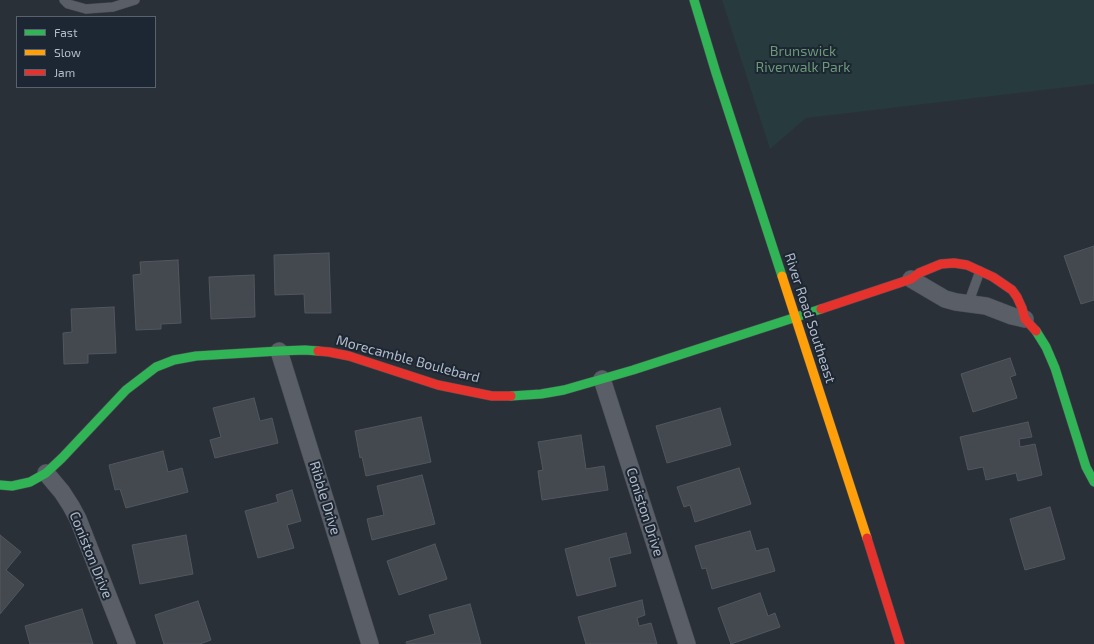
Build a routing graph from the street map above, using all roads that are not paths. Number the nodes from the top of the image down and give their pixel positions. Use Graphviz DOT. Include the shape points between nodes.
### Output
graph roads {
  1 [pos="64,0"];
  2 [pos="135,0"];
  3 [pos="694,0"];
  4 [pos="980,271"];
  5 [pos="911,279"];
  6 [pos="968,304"];
  7 [pos="796,317"];
  8 [pos="1025,319"];
  9 [pos="279,351"];
  10 [pos="602,379"];
  11 [pos="46,473"];
  12 [pos="1094,482"];
  13 [pos="0,485"];
  14 [pos="126,644"];
  15 [pos="370,644"];
  16 [pos="687,644"];
  17 [pos="900,644"];
  1 -- 2 [label="lane" via="68,4 86,9 113,7"];
  3 -- 7 [label="street, River Road Southeast"];
  4 -- 5 [label="street, Morecamble Boulebard" via="954,262 930,268"];
  4 -- 6 [label="lane"];
  4 -- 8 [label="street, Morecamble Boulebard" via="1012,290"];
  5 -- 6 [label="street" via="945,299"];
  5 -- 7 [label="street, Morecamble Boulebard"];
  6 -- 8 [label="street" via="986,306"];
  7 -- 10 [label="street, Morecamble Boulebard"];
  7 -- 17 [label="street, River Road Southeast"];
  8 -- 12 [label="street" via="1037,333 1052,361 1086,467"];
  9 -- 10 [label="street, Morecamble Boulebard" via="305,350 349,356 438,385 492,396 541,394"];
  9 -- 11 [label="street, Morecamble Boulebard" via="196,356 156,367 126,390"];
  9 -- 15 [label="street, Ribble Drive"];
  10 -- 16 [label="street, Coniston Drive"];
  11 -- 13 [label="street, Morecamble Boulebard" via="30,482 12,486"];
  11 -- 14 [label="street, Coniston Drive" via="62,492 78,520"];
}
